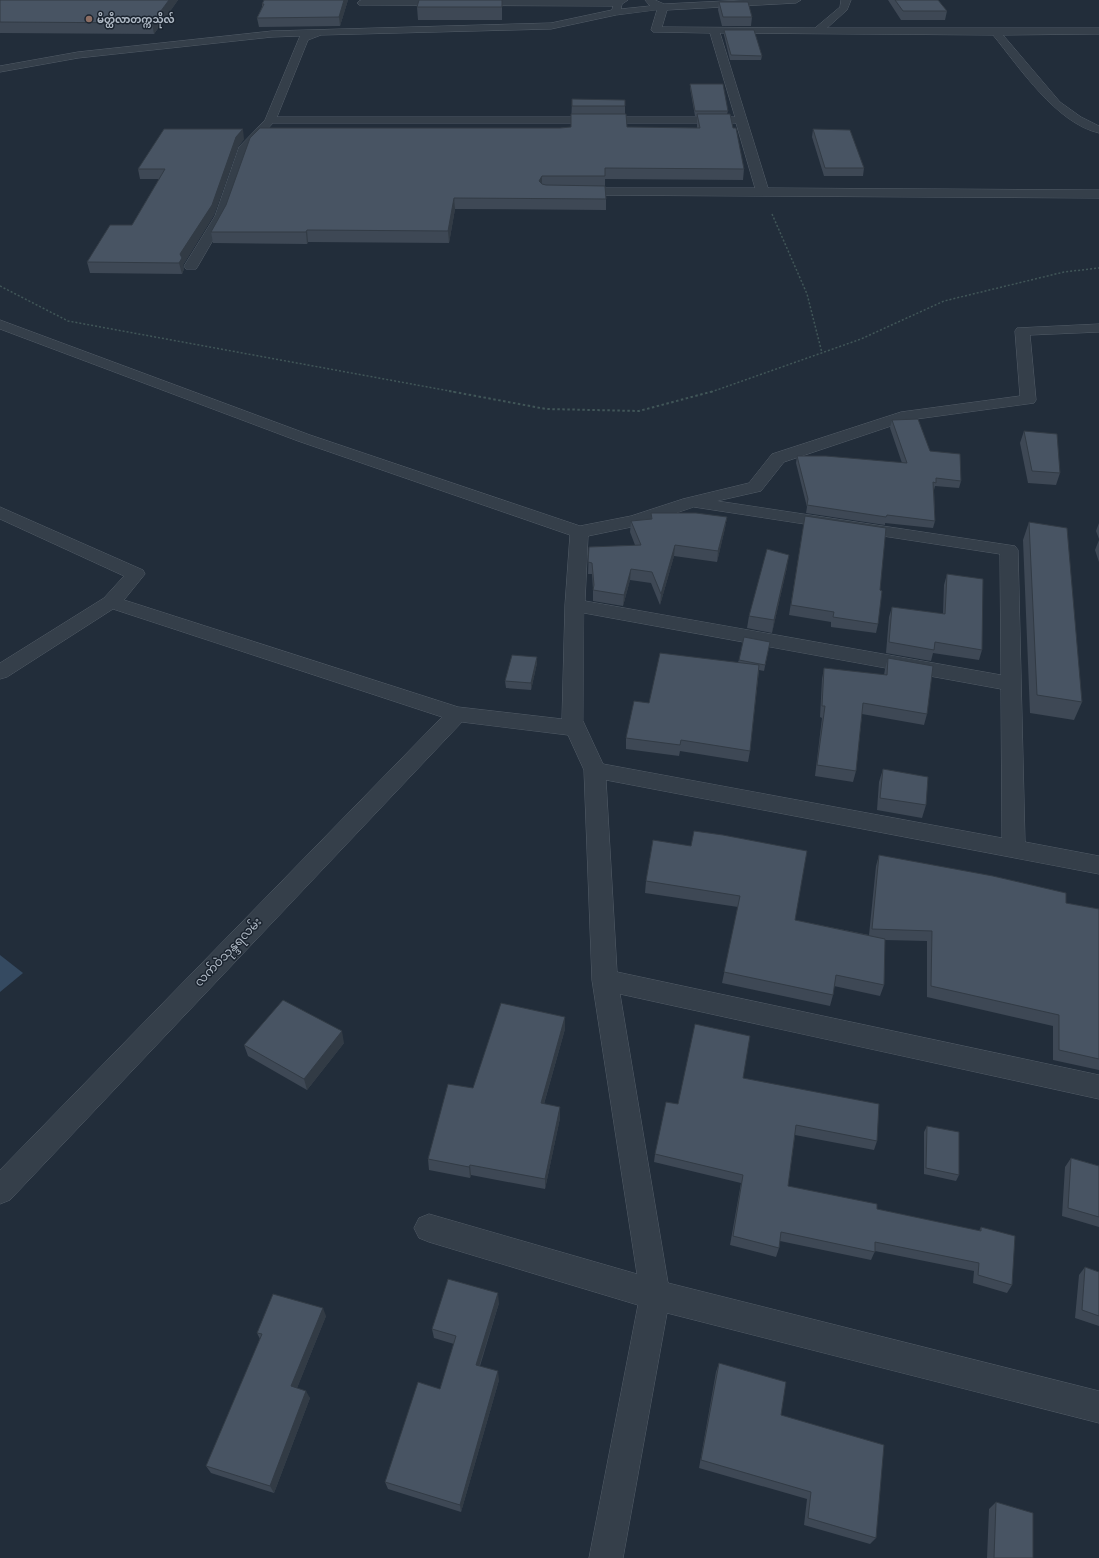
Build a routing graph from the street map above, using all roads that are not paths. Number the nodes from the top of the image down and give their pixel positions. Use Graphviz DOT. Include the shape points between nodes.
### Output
graph roads {
  1 [pos="796,0"];
  2 [pos="846,0"];
  3 [pos="651,1"];
  4 [pos="362,4"];
  5 [pos="619,5"];
  6 [pos="663,7"];
  7 [pos="714,30"];
  8 [pos="819,30"];
  9 [pos="1099,31"];
  10 [pos="323,32"];
  11 [pos="996,33"];
  12 [pos="0,69"];
  13 [pos="270,120"];
  14 [pos="740,120"];
  15 [pos="1099,130"];
  16 [pos="562,191"];
  17 [pos="763,193"];
  18 [pos="1099,194"];
  19 [pos="191,266"];
  20 [pos="0,324"];
  21 [pos="1099,328"];
  22 [pos="689,503"];
  23 [pos="0,512"];
  24 [pos="579,532"];
  25 [pos="112,602"];
  26 [pos="574,605"];
  27 [pos="0,672"];
  28 [pos="1011,684"];
  29 [pos="457,714"];
  30 [pos="575,728"];
  31 [pos="595,770"];
  32 [pos="1014,848"];
  33 [pos="1099,865"];
  34 [pos="605,980"];
  35 [pos="1099,1087"];
  36 [pos="0,1190"];
  37 [pos="429,1228"];
  38 [pos="655,1295"];
  39 [pos="1099,1407"];
  40 [pos="606,1558"];
  1 -- 6 [label="street"];
  2 -- 8 [label="street" via="844,8"];
  3 -- 5 [label="street"];
  3 -- 6 [label="street"];
  4 -- 5 [label="street"];
  5 -- 6 [label="street"];
  5 -- 10 [label="street" via="551,26 358,28"];
  6 -- 7 [label="street" via="656,30"];
  7 -- 8 [label="street"];
  7 -- 14 [label="street"];
  8 -- 11 [label="street"];
  9 -- 11 [label="street"];
  10 -- 12 [label="street" via="272,34 85,54"];
  10 -- 13 [label="street" via="304,38"];
  11 -- 15 [label="street" via="1056,104"];
  13 -- 14 [label="street"];
  13 -- 19 [label="street" via="245,147 221,216"];
  14 -- 17 [label="street"];
  16 -- 17 [label="street"];
  17 -- 18 [label="street"];
  20 -- 24 [label="street" via="304,438"];
  21 -- 22 [label="street" via="1022,331 1028,400 907,416 778,458 756,487"];
  22 -- 24 [label="street" via="635,521"];
  22 -- 28 [label="street" via="1009,550"];
  23 -- 25 [label="street" via="136,574"];
  24 -- 26 [label="street"];
  25 -- 27 [label="street"];
  25 -- 29 [label="street"];
  26 -- 28 [label="street"];
  26 -- 30 [label="street" via="572,721"];
  28 -- 32 [label="street"];
  29 -- 30 [label="street"];
  29 -- 36 [label="street, လက်ဝဲသုန္ဒရလမ်း"];
  30 -- 31 [label="street"];
  31 -- 32 [label="street"];
  31 -- 34 [label="street"];
  32 -- 33 [label="street"];
  34 -- 35 [label="street"];
  34 -- 38 [label="street"];
  37 -- 38 [label="street"];
  38 -- 39 [label="street"];
  38 -- 40 [label="street"];
}
